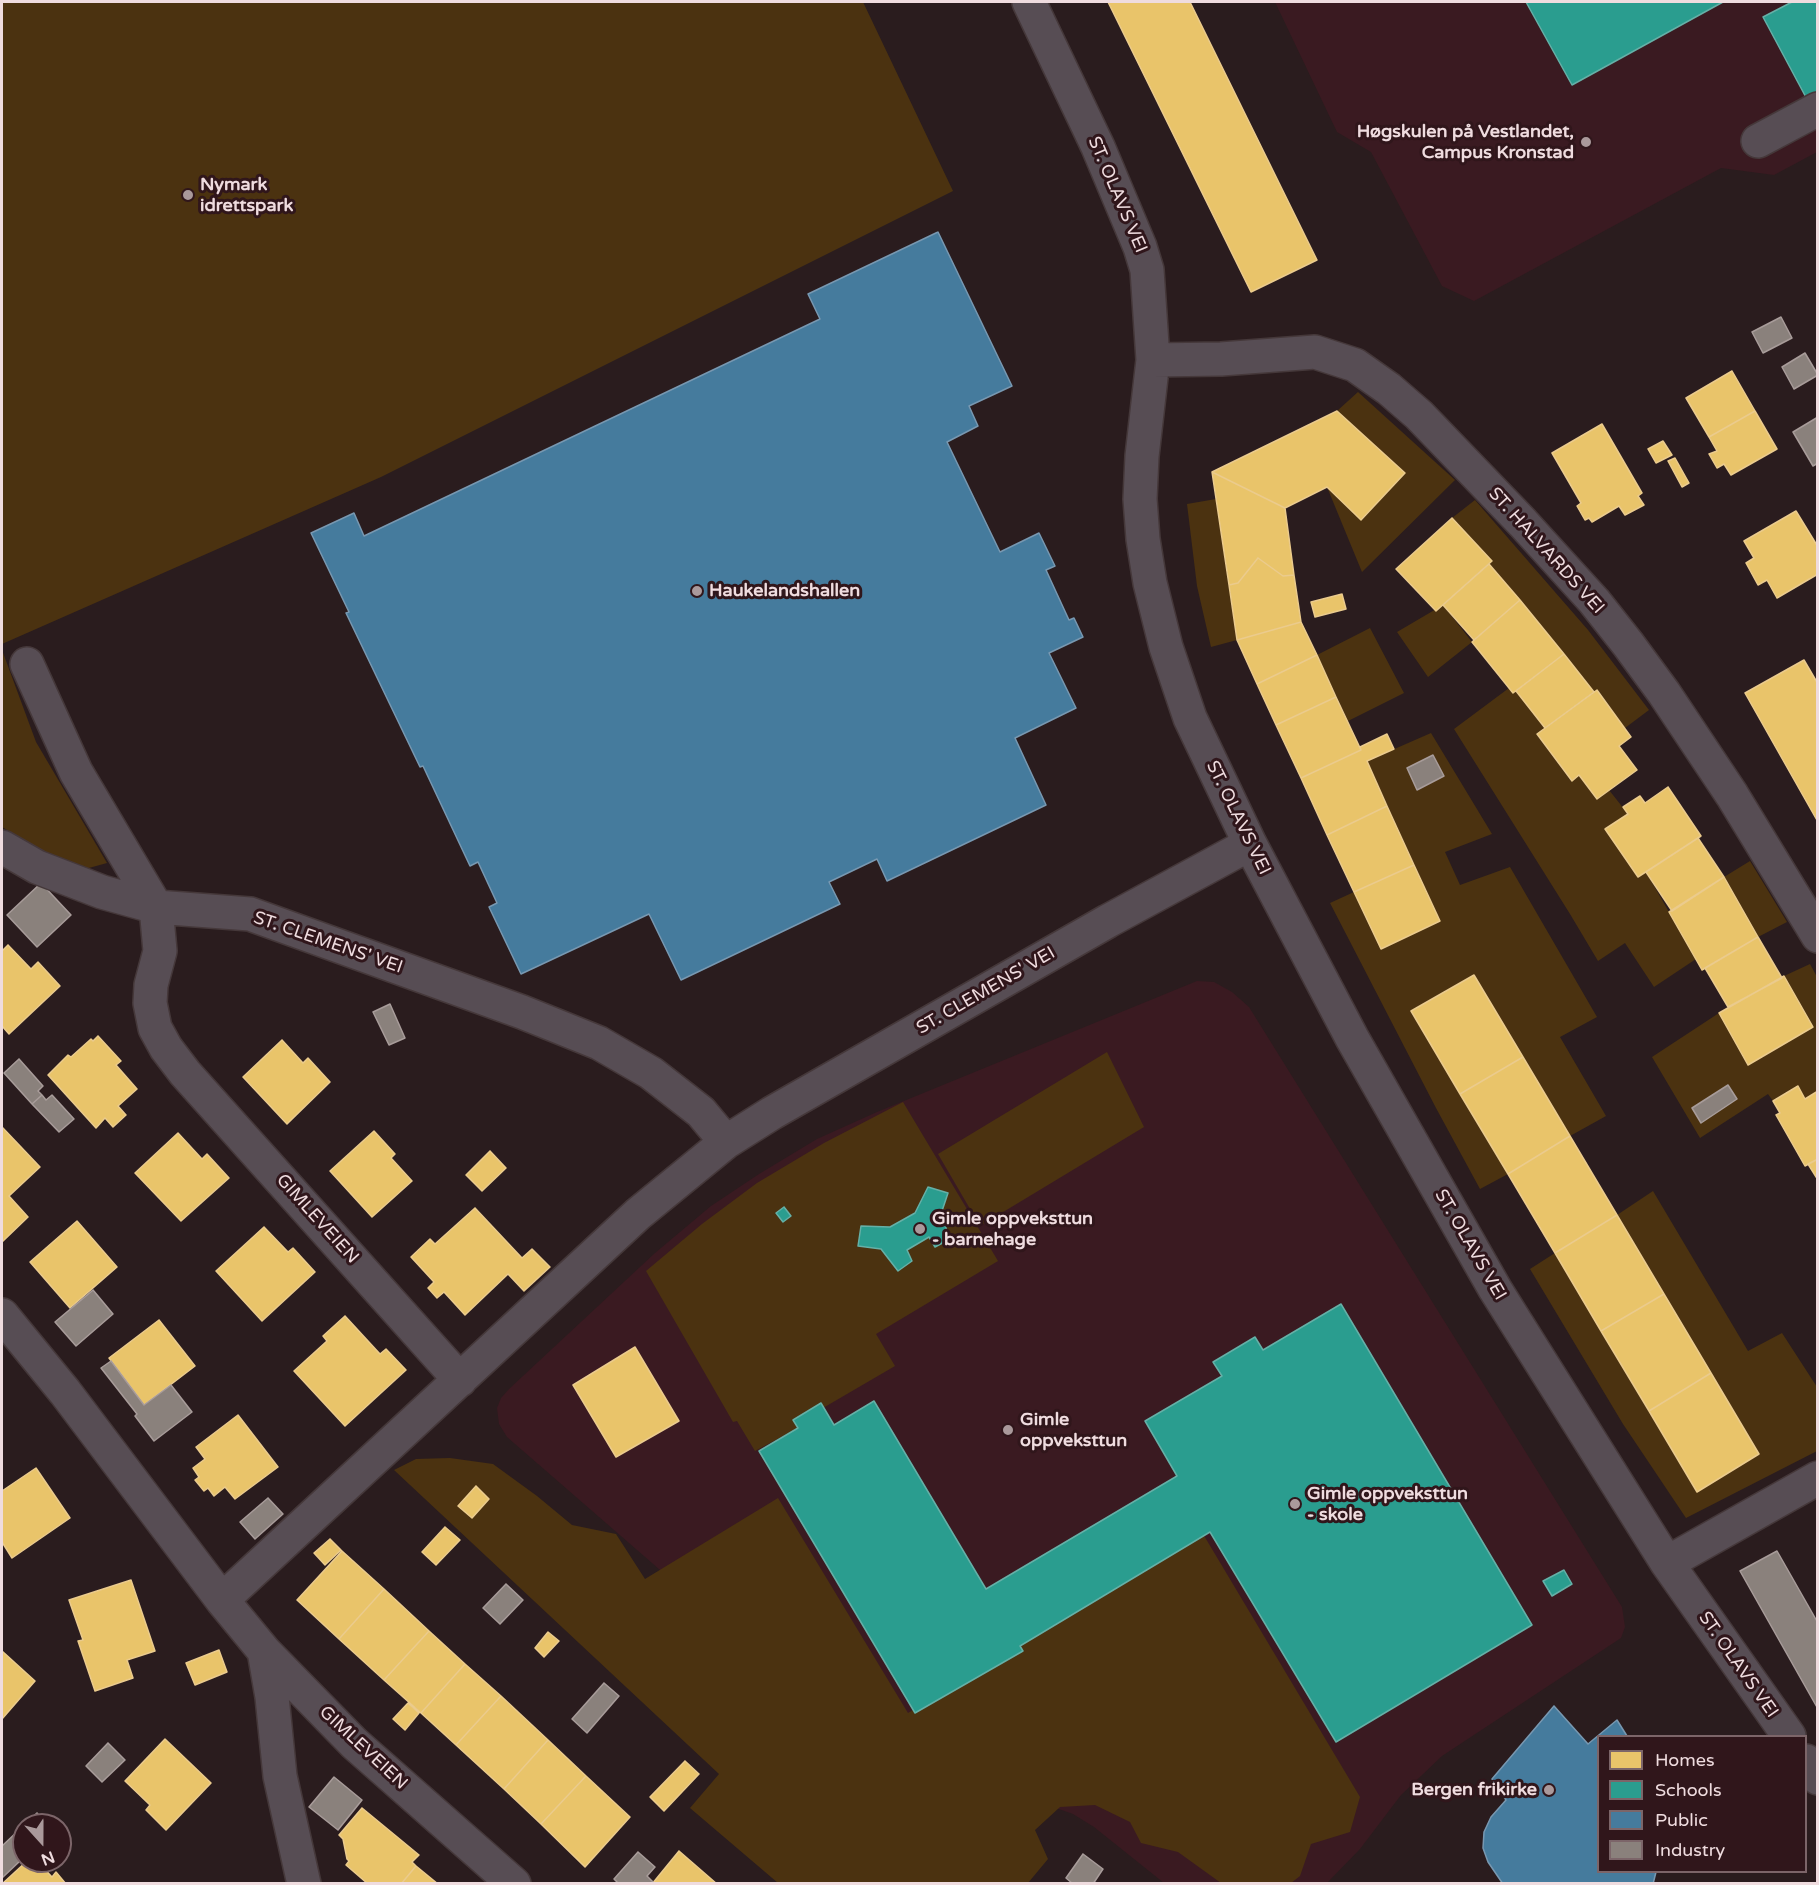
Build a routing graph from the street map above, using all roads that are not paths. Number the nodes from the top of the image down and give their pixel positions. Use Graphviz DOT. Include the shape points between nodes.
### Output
graph roads {
  1 [pos="1029,2"];
  2 [pos="1818,109"];
  3 [pos="1758,141"];
  4 [pos="1152,360"];
  5 [pos="27,664"];
  6 [pos="1250,844"];
  7 [pos="2,847"];
  8 [pos="156,907"];
  9 [pos="1818,936"];
  10 [pos="726,1142"];
  11 [pos="2,1315"];
  12 [pos="460,1380"];
  13 [pos="1818,1478"];
  14 [pos="1667,1563"];
  15 [pos="222,1600"];
  16 [pos="264,1651"];
  17 [pos="1788,1735"];
  18 [pos="1807,1762"];
  19 [pos="1818,1778"];
  20 [pos="304,1884"];
  21 [pos="514,1884"];
  1 -- 4 [label="street, ST. OLAVS VEI" via="1098,147 1140,247 1147,270"];
  2 -- 3 [label="street"];
  4 -- 6 [label="street, ST. OLAVS VEI" via="1140,499 1149,583 1190,718"];
  4 -- 9 [label="street, ST. HALVARDS VEI" via="1315,352 1354,365 1389,389 1523,523 1628,644 1732,795"];
  5 -- 8 [label="street" via="76,772"];
  6 -- 10 [label="street, ST. CLEMENS' VEI" via="1016,973"];
  6 -- 14 [label="street, ST. OLAVS VEI" via="1352,1038 1495,1289"];
  7 -- 8 [label="street" via="37,867"];
  8 -- 10 [label="street, ST. CLEMENS' VEI" via="250,914 599,1043 651,1073 701,1112"];
  8 -- 12 [label="street, GIMLEVEIEN" via="160,951 150,1003 155,1028 166,1048"];
  10 -- 12 [label="street, ST. CLEMENS' VEI" via="638,1214"];
  11 -- 15 [label="street, GIMLEVEIEN"];
  12 -- 15 [label="street"];
  13 -- 14 [label="street"];
  14 -- 17 [label="street, ST. OLAVS VEI"];
  15 -- 16 [label="street, GIMLEVEIEN"];
  16 -- 20 [label="street" via="280,1776"];
  16 -- 21 [label="street, GIMLEVEIEN" via="354,1743"];
  18 -- 19 [label="street"];
}
